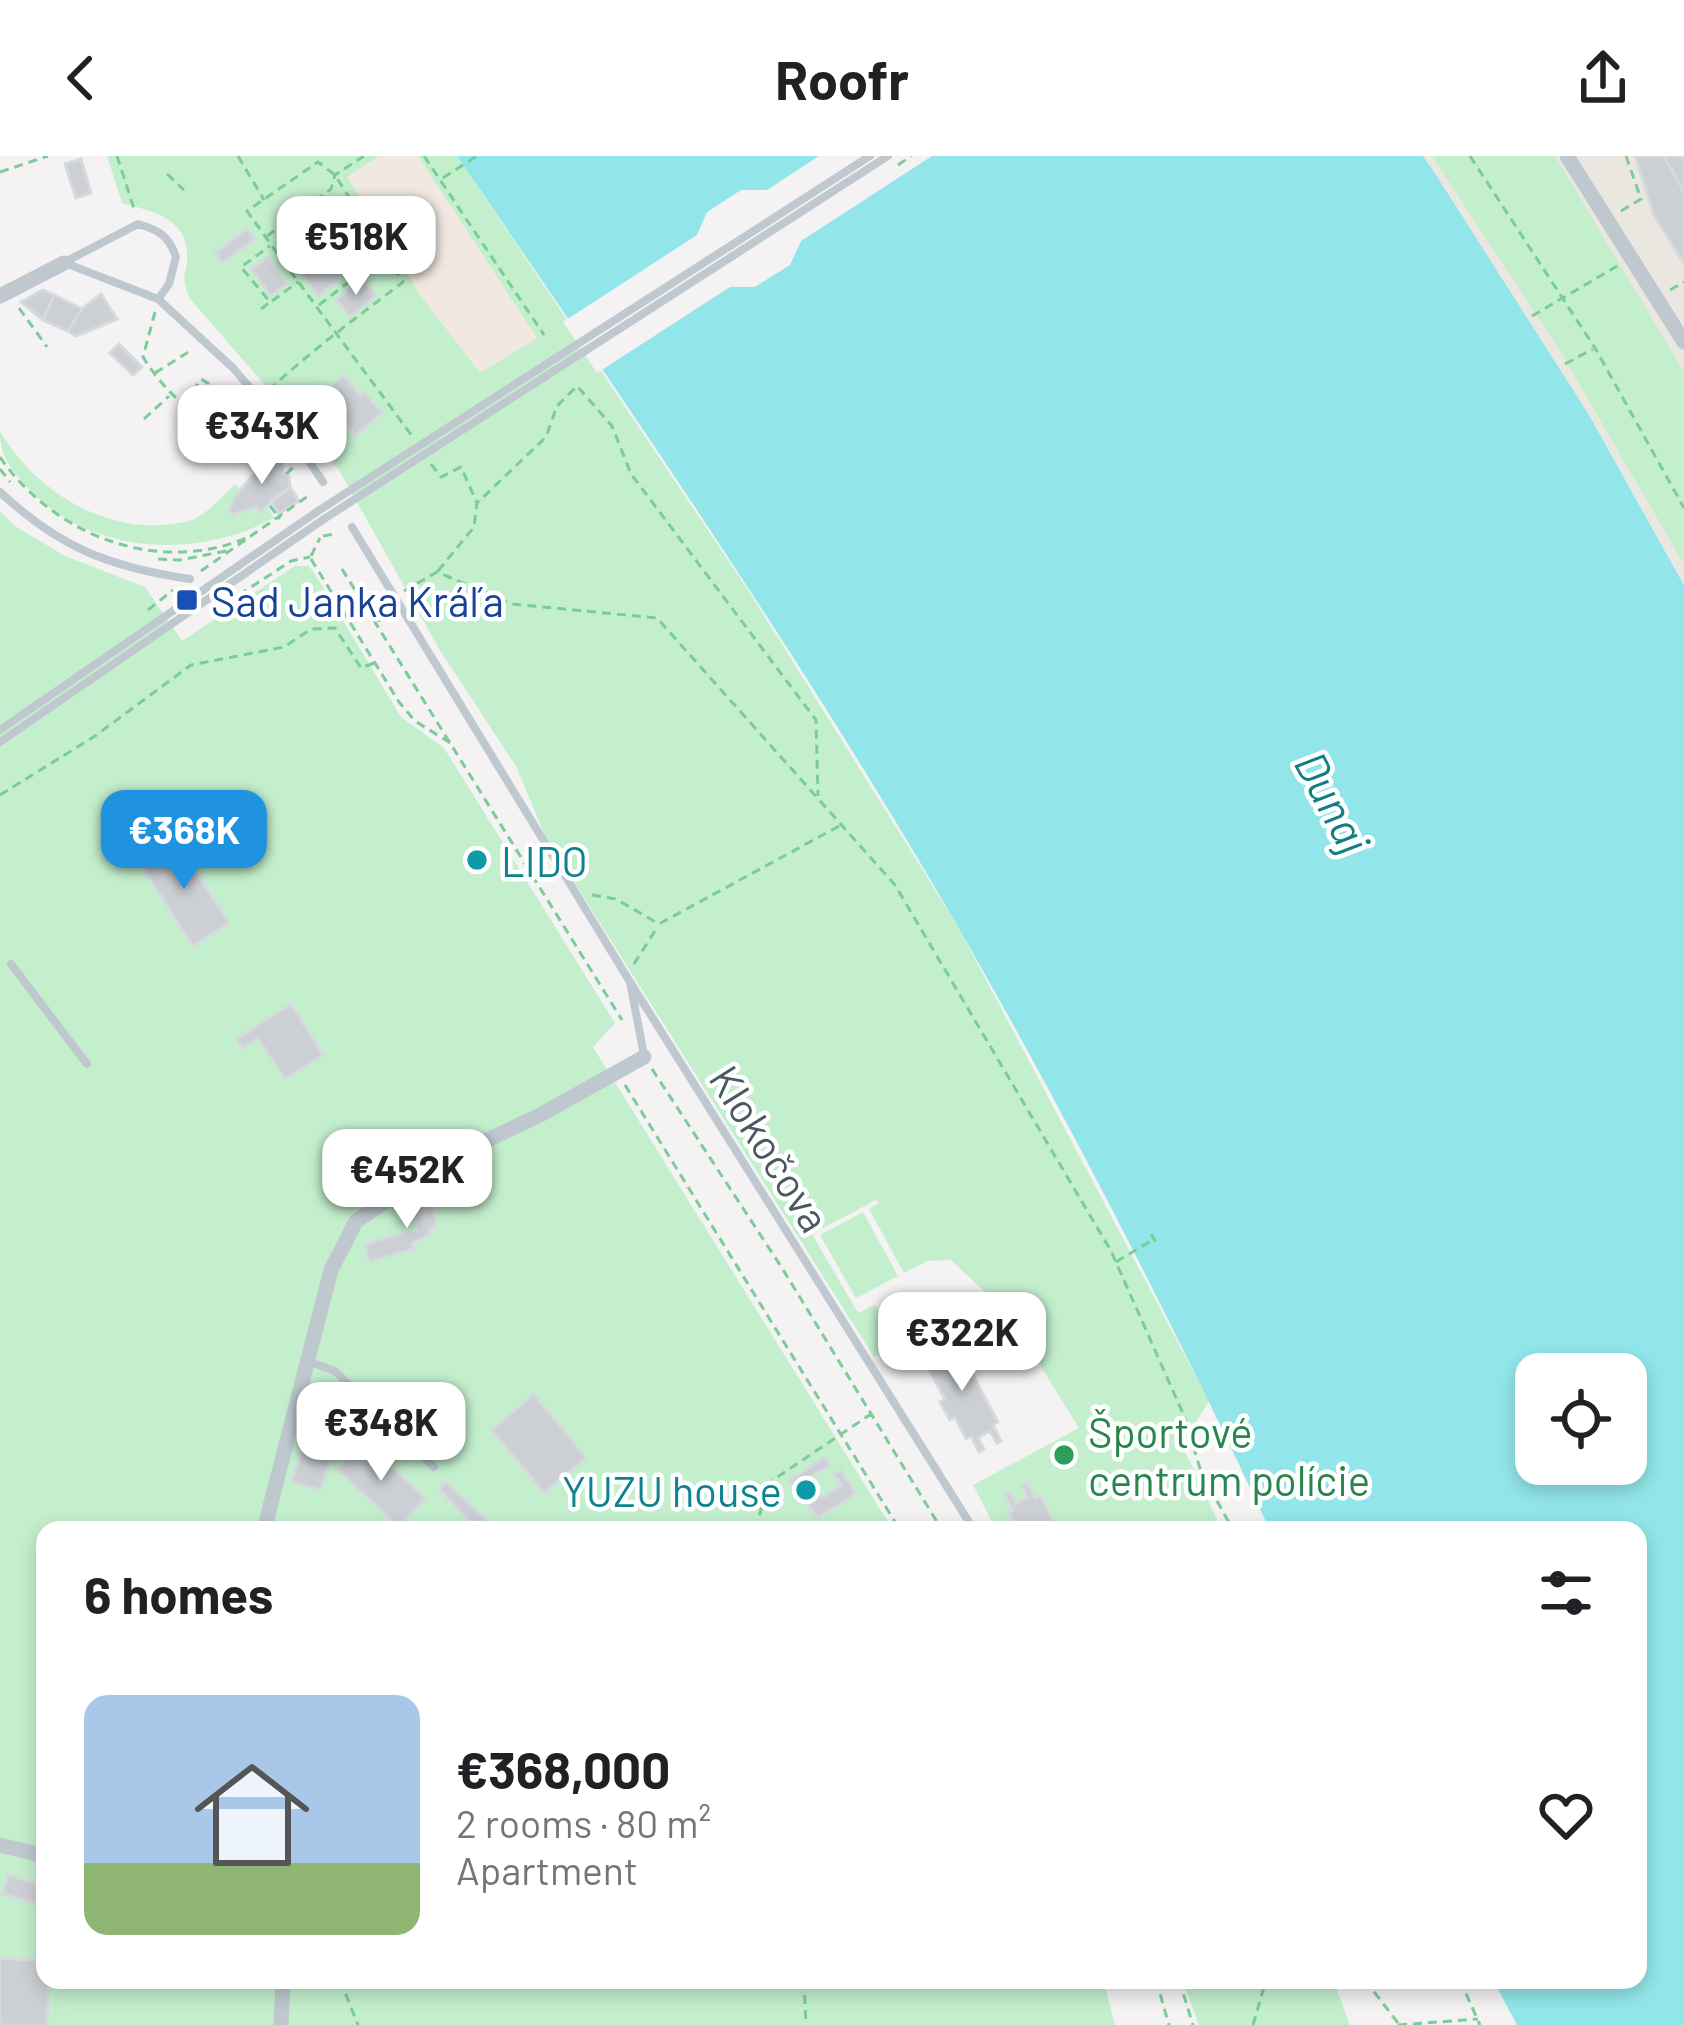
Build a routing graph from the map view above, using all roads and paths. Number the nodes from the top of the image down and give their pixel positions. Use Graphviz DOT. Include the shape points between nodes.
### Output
graph roads {
  1 [pos="48,156"];
  2 [pos="118,156"];
  3 [pos="238,156"];
  4 [pos="364,156"];
  5 [pos="424,156"];
  6 [pos="477,156"];
  7 [pos="870,156"];
  8 [pos="888,156"];
  9 [pos="1470,156"];
  10 [pos="1567,156"];
  11 [pos="1626,156"];
  12 [pos="3,162"];
  13 [pos="3,171"];
  14 [pos="167,175"];
  15 [pos="335,176"];
  16 [pos="440,180"];
  17 [pos="184,190"];
  18 [pos="264,200"];
  19 [pos="357,208"];
  20 [pos="1609,218"];
  21 [pos="138,224"];
  22 [pos="323,233"];
  23 [pos="265,237"];
  24 [pos="271,245"];
  25 [pos="64,262"];
  26 [pos="284,263"];
  27 [pos="1619,265"];
  28 [pos="298,282"];
  29 [pos="8,298"];
  30 [pos="158,299"];
  31 [pos="270,302"];
  32 [pos="317,307"];
  33 [pos="261,309"];
  34 [pos="1532,316"];
  35 [pos="336,333"];
  36 [pos="544,334"];
  37 [pos="205,342"];
  38 [pos="1684,342"];
  39 [pos="47,347"];
  40 [pos="1595,348"];
  41 [pos="1565,364"];
  42 [pos="154,374"];
  43 [pos="169,396"];
  44 [pos="260,399"];
  45 [pos="185,404"];
  46 [pos="243,411"];
  47 [pos="144,418"];
  48 [pos="403,424"];
  49 [pos="205,426"];
  50 [pos="292,436"];
  51 [pos="246,454"];
  52 [pos="0,457"];
  53 [pos="0,469"];
  54 [pos="441,477"];
  55 [pos="323,482"];
  56 [pos="0,492"];
  57 [pos="19,492"];
  58 [pos="308,496"];
  59 [pos="477,502"];
  60 [pos="270,506"];
  61 [pos="304,508"];
  62 [pos="1684,508"];
  63 [pos="321,514"];
  64 [pos="280,519"];
  65 [pos="352,527"];
  66 [pos="73,532"];
  67 [pos="260,532"];
  68 [pos="334,534"];
  69 [pos="236,549"];
  70 [pos="310,557"];
  71 [pos="342,569"];
  72 [pos="437,572"];
  73 [pos="190,579"];
  74 [pos="390,593"];
  75 [pos="235,598"];
  76 [pos="167,620"];
  77 [pos="377,623"];
  78 [pos="374,663"];
  79 [pos="0,730"];
  80 [pos="0,742"];
  81 [pos="454,745"];
  82 [pos="0,795"];
  83 [pos="818,798"];
  84 [pos="842,825"];
  85 [pos="572,891"];
  86 [pos="658,925"];
  87 [pos="11,964"];
  88 [pos="628,978"];
  89 [pos="621,1018"];
  90 [pos="644,1057"];
  91 [pos="87,1064"];
  92 [pos="621,1071"];
  93 [pos="1155,1240"];
  94 [pos="1116,1262"];
  95 [pos="306,1360"];
  96 [pos="872,1413"];
  97 [pos="841,1434"];
  98 [pos="434,1467"];
  99 [pos="266,1521"];
  100 [pos="758,1521"];
  101 [pos="894,1521"];
  102 [pos="937,1521"];
  103 [pos="968,1521"];
  104 [pos="1228,1521"];
  105 [pos="0,1846"];
  106 [pos="36,1854"];
  107 [pos="283,1989"];
  108 [pos="344,1989"];
  109 [pos="804,1989"];
  110 [pos="1159,1989"];
  111 [pos="1182,1989"];
  112 [pos="1263,1989"];
  113 [pos="1372,1989"];
  114 [pos="1464,1989"];
  115 [pos="1479,2022"];
  116 [pos="281,2025"];
  117 [pos="358,2025"];
  118 [pos="806,2025"];
  119 [pos="1169,2025"];
  120 [pos="1193,2025"];
  121 [pos="1253,2025"];
  122 [pos="1398,2025"];
  1 -- 13 [label="path"];
  2 -- 21 [label="path"];
  3 -- 18 [label="path"];
  4 -- 15 [label="path"];
  5 -- 16 [label="path"];
  6 -- 16 [label="path"];
  7 -- 63 [label="lane, bridge"];
  8 -- 63 [label="lane, bridge"];
  9 -- 40 [label="path"];
  10 -- 20 [label="street"];
  11 -- 20 [label="path" via="1641,199"];
  12 -- 13 [label="path"];
  14 -- 17 [label="path"];
  15 -- 18 [label="path" via="318,162"];
  15 -- 19 [label="path"];
  15 -- 23 [label="path" via="331,189"];
  16 -- 36 [label="path"];
  18 -- 23 [label="path" via="247,211"];
  19 -- 22 [label="path"];
  19 -- 35 [label="path" via="403,283"];
  20 -- 38 [label="street"];
  21 -- 25 [label="lane"];
  21 -- 30 [label="lane" via="165,235 176,257"];
  22 -- 26 [label="path"];
  22 -- 32 [label="path" via="356,278"];
  23 -- 24 [label="path"];
  24 -- 26 [label="path"];
  24 -- 31 [label="path" via="242,267"];
  25 -- 29 [label="street"];
  25 -- 30 [label="lane"];
  26 -- 28 [label="path"];
  27 -- 34 [label="path, bridge"];
  28 -- 31 [label="path"];
  28 -- 32 [label="path"];
  29 -- 39 [label="path"];
  30 -- 37 [label="lane"];
  30 -- 42 [label="path" via="143,357"];
  31 -- 33 [label="path"];
  32 -- 35 [label="path"];
  35 -- 44 [label="path"];
  35 -- 48 [label="path"];
  37 -- 42 [label="path"];
  37 -- 44 [label="lane"];
  40 -- 41 [label="path"];
  40 -- 62 [label="path"];
  42 -- 43 [label="path"];
  43 -- 45 [label="path"];
  43 -- 47 [label="path"];
  44 -- 46 [label="path"];
  44 -- 50 [label="lane"];
  45 -- 46 [label="path" via="201,380"];
  45 -- 49 [label="path"];
  46 -- 49 [label="path"];
  46 -- 51 [label="path" via="260,428"];
  49 -- 51 [label="path"];
  50 -- 51 [label="path" via="257,464"];
  50 -- 55 [label="lane"];
  52 -- 67 [label="path" via="62,519 124,545 177,553"];
  53 -- 57 [label="path"];
  54 -- 59 [label="path" via="461,466"];
  56 -- 73 [label="lane" via="84,553"];
  58 -- 64 [label="path"];
  59 -- 72 [label="path" via="474,527"];
  59 -- 83 [label="path" via="546,437 557,406 577,386 612,426 631,474 816,720"];
  60 -- 64 [label="path"];
  61 -- 69 [label="path"];
  63 -- 76 [label="lane"];
  64 -- 67 [label="path"];
  65 -- 74 [label="lane, Klokočova"];
  66 -- 69 [label="path" via="149,559"];
  67 -- 69 [label="path"];
  68 -- 70 [label="path" via="320,537"];
  70 -- 75 [label="path"];
  70 -- 78 [label="path"];
  71 -- 77 [label="path"];
  72 -- 74 [label="path"];
  72 -- 83 [label="path" via="512,604 658,618"];
  74 -- 77 [label="path"];
  74 -- 85 [label="lane, Klokočova"];
  76 -- 79 [label="lane"];
  76 -- 80 [label="lane"];
  77 -- 81 [label="path"];
  78 -- 81 [label="path" via="415,721"];
  78 -- 82 [label="path" via="361,668 335,628 191,665"];
  81 -- 89 [label="path"];
  83 -- 84 [label="path"];
  84 -- 86 [label="path"];
  84 -- 94 [label="path" via="895,885"];
  85 -- 86 [label="path" via="616,899"];
  85 -- 88 [label="lane, Klokočova"];
  86 -- 88 [label="path"];
  87 -- 91 [label="lane"];
  88 -- 90 [label="lane"];
  88 -- 103 [label="lane, Klokočova"];
  90 -- 92 [label="street"];
  90 -- 96 [label="path, Klokočova"];
  92 -- 95 [label="street" via="454,1156 367,1211 341,1245"];
  92 -- 97 [label="path"];
  93 -- 94 [label="path"];
  94 -- 104 [label="path"];
  95 -- 98 [label="lane" via="335,1371"];
  95 -- 99 [label="street"];
  96 -- 97 [label="path"];
  96 -- 102 [label="path, Klokočova"];
  97 -- 100 [label="path" via="767,1484"];
  97 -- 101 [label="path"];
  105 -- 106 [label="street"];
  107 -- 116 [label="street"];
  108 -- 117 [label="path"];
  109 -- 118 [label="path"];
  110 -- 119 [label="path"];
  111 -- 120 [label="path"];
  112 -- 121 [label="path"];
  113 -- 122 [label="path"];
  114 -- 115 [label="path"];
  115 -- 122 [label="path"];
}
